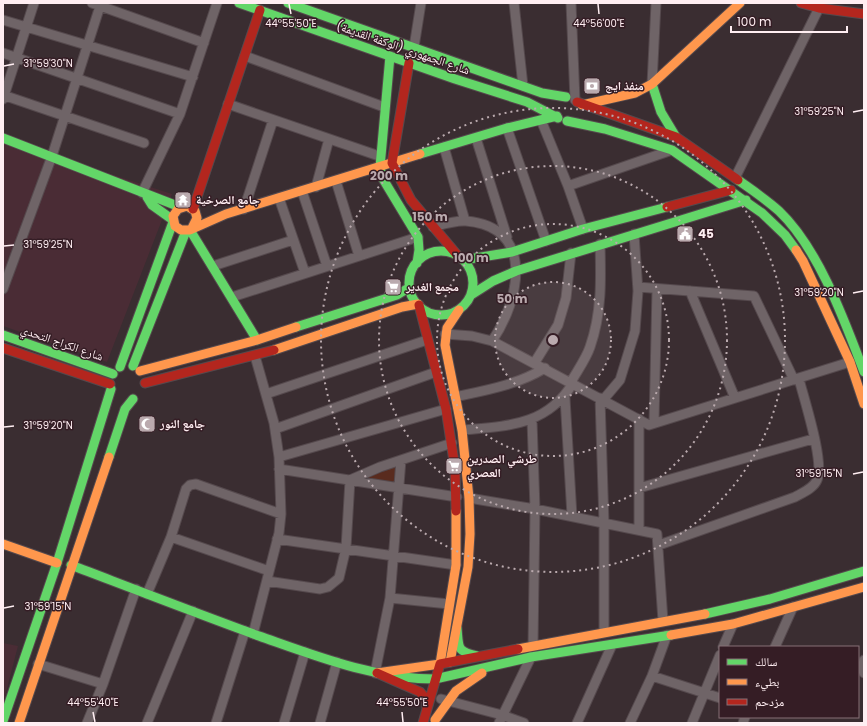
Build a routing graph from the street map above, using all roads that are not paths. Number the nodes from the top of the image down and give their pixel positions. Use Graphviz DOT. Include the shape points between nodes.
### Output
graph roads {
  1 [pos="34,3"];
  2 [pos="217,3"];
  3 [pos="239,3"];
  4 [pos="283,3"];
  5 [pos="288,3"];
  6 [pos="421,3"];
  7 [pos="514,3"];
  8 [pos="571,3"];
  9 [pos="656,3"];
  10 [pos="740,3"];
  11 [pos="801,3"];
  12 [pos="97,4"];
  13 [pos="819,8"];
  14 [pos="260,10"];
  15 [pos="864,14"];
  16 [pos="278,17"];
  17 [pos="3,20"];
  18 [pos="26,27"];
  19 [pos="204,43"];
  20 [pos="88,44"];
  21 [pos="414,47"];
  22 [pos="3,53"];
  23 [pos="245,56"];
  24 [pos="390,56"];
  25 [pos="16,57"];
  26 [pos="409,63"];
  27 [pos="193,77"];
  28 [pos="77,78"];
  29 [pos="652,84"];
  30 [pos="523,86"];
  31 [pos="3,96"];
  32 [pos="576,102"];
  33 [pos="228,104"];
  34 [pos="384,107"];
  35 [pos="180,114"];
  36 [pos="65,115"];
  37 [pos="557,117"];
  38 [pos="273,120"];
  39 [pos="541,120"];
  40 [pos="568,121"];
  41 [pos="507,128"];
  42 [pos="676,137"];
  43 [pos="3,138"];
  44 [pos="476,138"];
  45 [pos="329,139"];
  46 [pos="144,143"];
  47 [pos="444,148"];
  48 [pos="672,150"];
  49 [pos="52,156"];
  50 [pos="379,156"];
  51 [pos="392,163"];
  52 [pos="380,167"];
  53 [pos="735,178"];
  54 [pos="336,180"];
  55 [pos="316,186"];
  56 [pos="568,186"];
  57 [pos="731,190"];
  58 [pos="302,191"];
  59 [pos="144,194"];
  60 [pos="279,198"];
  61 [pos="746,200"];
  62 [pos="180,207"];
  63 [pos="244,209"];
  64 [pos="194,210"];
  65 [pos="226,214"];
  66 [pos="173,221"];
  67 [pos="465,221"];
  68 [pos="433,226"];
  69 [pos="189,230"];
  70 [pos="583,230"];
  71 [pos="634,234"];
  72 [pos="418,237"];
  73 [pos="507,239"];
  74 [pos="293,240"];
  75 [pos="546,241"];
  76 [pos="600,244"];
  77 [pos="512,252"];
  78 [pos="571,253"];
  79 [pos="359,256"];
  80 [pos="460,258"];
  81 [pos="417,263"];
  82 [pos="213,266"];
  83 [pos="327,266"];
  84 [pos="516,271"];
  85 [pos="305,273"];
  86 [pos="410,287"];
  87 [pos="638,287"];
  88 [pos="3,289"];
  89 [pos="657,289"];
  90 [pos="690,291"];
  91 [pos="471,295"];
  92 [pos="232,297"];
  93 [pos="418,305"];
  94 [pos="459,310"];
  95 [pos="445,334"];
  96 [pos="3,335"];
  97 [pos="257,340"];
  98 [pos="427,340"];
  99 [pos="492,342"];
  100 [pos="3,348"];
  101 [pos="255,356"];
  102 [pos="535,362"];
  103 [pos="850,362"];
  104 [pos="120,367"];
  105 [pos="137,368"];
  106 [pos="545,368"];
  107 [pos="436,372"];
  108 [pos="864,372"];
  109 [pos="113,374"];
  110 [pos="796,380"];
  111 [pos="145,383"];
  112 [pos="572,383"];
  113 [pos="111,386"];
  114 [pos="266,394"];
  115 [pos="455,397"];
  116 [pos="565,398"];
  117 [pos="735,398"];
  118 [pos="133,399"];
  119 [pos="602,399"];
  120 [pos="864,404"];
  121 [pos="446,409"];
  122 [pos="639,419"];
  123 [pos="532,420"];
  124 [pos="654,423"];
  125 [pos="275,429"];
  126 [pos="462,430"];
  127 [pos="813,439"];
  128 [pos="452,443"];
  129 [pos="279,457"];
  130 [pos="401,460"];
  131 [pos="279,469"];
  132 [pos="350,480"];
  133 [pos="639,488"];
  134 [pos="399,489"];
  135 [pos="457,497"];
  136 [pos="469,498"];
  137 [pos="535,509"];
  138 [pos="281,514"];
  139 [pos="572,516"];
  140 [pos="604,523"];
  141 [pos="639,530"];
  142 [pos="171,537"];
  143 [pos="278,539"];
  144 [pos="3,544"];
  145 [pos="658,546"];
  146 [pos="346,548"];
  147 [pos="394,555"];
  148 [pos="57,563"];
  149 [pos="71,565"];
  150 [pos="456,565"];
  151 [pos="864,570"];
  152 [pos="269,571"];
  153 [pos="267,581"];
  154 [pos="864,587"];
  155 [pos="136,589"];
  156 [pos="147,594"];
  157 [pos="390,598"];
  158 [pos="449,604"];
  159 [pos="793,607"];
  160 [pos="193,611"];
  161 [pos="663,622"];
  162 [pos="733,624"];
  163 [pos="457,628"];
  164 [pos="249,632"];
  165 [pos="604,632"];
  166 [pos="667,635"];
  167 [pos="612,645"];
  168 [pos="533,646"];
  169 [pos="723,646"];
  170 [pos="775,646"];
  171 [pos="306,652"];
  172 [pos="482,656"];
  173 [pos="531,657"];
  174 [pos="719,657"];
  175 [pos="337,662"];
  176 [pos="450,662"];
  177 [pos="38,664"];
  178 [pos="440,664"];
  179 [pos="500,664"];
  180 [pos="376,673"];
  181 [pos="652,676"];
  182 [pos="435,679"];
  183 [pos="103,684"];
  184 [pos="445,690"];
  185 [pos="704,692"];
  186 [pos="719,698"];
  187 [pos="427,708"];
  188 [pos="3,718"];
  189 [pos="500,719"];
  190 [pos="435,722"];
  191 [pos="20,723"];
  192 [pos="87,723"];
  193 [pos="147,723"];
  194 [pos="216,723"];
  195 [pos="284,723"];
  196 [pos="320,723"];
  197 [pos="423,723"];
  198 [pos="524,723"];
  199 [pos="577,723"];
  200 [pos="630,723"];
  201 [pos="692,723"];
  1 -- 18 [label="street"];
  2 -- 19 [label="street"];
  3 -- 14 [label="street, شارع الجمهوري (الوكفة القديمة)"];
  4 -- 16 [label="street"];
  5 -- 21 [label="street, شارع الجمهوري (الوكفة القديمة)"];
  6 -- 21 [label="street"];
  7 -- 30 [label="street"];
  8 -- 32 [label="street"];
  9 -- 29 [label="street"];
  10 -- 29 [label="street"];
  11 -- 13 [label="street"];
  12 -- 19 [label="street"];
  12 -- 20 [label="street"];
  13 -- 15 [label="street"];
  13 -- 53 [label="street"];
  14 -- 16 [label="street, شارع الجمهوري (الوكفة القديمة)"];
  14 -- 23 [label="street"];
  16 -- 24 [label="street, شارع الجمهوري (الوكفة القديمة)"];
  17 -- 18 [label="street"];
  18 -- 20 [label="street"];
  18 -- 25 [label="street"];
  19 -- 27 [label="street"];
  20 -- 27 [label="street"];
  20 -- 28 [label="street"];
  21 -- 30 [label="street, شارع الجمهوري (الوكفة القديمة)"];
  22 -- 25 [label="street"];
  23 -- 33 [label="street"];
  23 -- 34 [label="street"];
  24 -- 26 [label="street, شارع الجمهوري (الوكفة القديمة)"];
  24 -- 34 [label="street"];
  25 -- 28 [label="street"];
  25 -- 31 [label="street"];
  26 -- 37 [label="street, شارع الجمهوري (الوكفة القديمة)" via="527,102"];
  26 -- 51 [label="street"];
  27 -- 35 [label="street"];
  28 -- 35 [label="street"];
  28 -- 36 [label="street"];
  29 -- 32 [label="street" via="635,93"];
  29 -- 42 [label="street" via="660,114"];
  30 -- 32 [label="street, شارع الجمهوري (الوكفة القديمة)"];
  31 -- 36 [label="street"];
  32 -- 37 [label="street" via="561,98 555,105"];
  32 -- 40 [label="street" via="579,113"];
  32 -- 42 [label="street"];
  33 -- 38 [label="street"];
  33 -- 64 [label="street"];
  34 -- 50 [label="street"];
  35 -- 59 [label="street"];
  36 -- 46 [label="street"];
  36 -- 49 [label="street"];
  37 -- 39 [label="street"];
  37 -- 40 [label="street"];
  38 -- 45 [label="street"];
  38 -- 63 [label="street"];
  39 -- 41 [label="street"];
  39 -- 56 [label="street"];
  40 -- 48 [label="street" via="605,129"];
  41 -- 44 [label="street"];
  41 -- 75 [label="street"];
  42 -- 53 [label="street"];
  43 -- 49 [label="street"];
  44 -- 47 [label="street"];
  44 -- 73 [label="street"];
  45 -- 50 [label="street"];
  45 -- 55 [label="street"];
  47 -- 51 [label="street"];
  47 -- 67 [label="street"];
  48 -- 56 [label="street"];
  48 -- 57 [label="street"];
  49 -- 59 [label="street"];
  49 -- 88 [label="street"];
  50 -- 52 [label="street"];
  51 -- 52 [label="street"];
  51 -- 68 [label="street" via="398,179"];
  52 -- 54 [label="street"];
  52 -- 72 [label="street" via="383,180"];
  53 -- 108 [label="street" via="779,210 808,246 848,330"];
  54 -- 55 [label="street"];
  54 -- 79 [label="street"];
  55 -- 58 [label="street"];
  56 -- 70 [label="street"];
  57 -- 61 [label="street"];
  57 -- 70 [label="street"];
  58 -- 60 [label="street"];
  58 -- 83 [label="street"];
  59 -- 62 [label="street"];
  59 -- 66 [label="street" via="152,205"];
  60 -- 63 [label="street"];
  60 -- 74 [label="street"];
  61 -- 71 [label="street"];
  61 -- 103 [label="street" via="774,224 795,248"];
  62 -- 64 [label="street" via="187,206"];
  62 -- 66 [label="street" via="174,214"];
  63 -- 65 [label="street"];
  64 -- 65 [label="street" via="206,214"];
  64 -- 69 [label="street" via="197,218"];
  65 -- 69 [label="street"];
  66 -- 69 [label="street" via="178,228"];
  66 -- 104 [label="street"];
  67 -- 68 [label="street"];
  67 -- 73 [label="street" via="488,225 501,232"];
  68 -- 80 [label="street"];
  69 -- 82 [label="street"];
  69 -- 105 [label="street"];
  70 -- 75 [label="street"];
  71 -- 76 [label="street"];
  71 -- 87 [label="street"];
  72 -- 79 [label="street"];
  72 -- 81 [label="street"];
  73 -- 77 [label="street"];
  74 -- 82 [label="street"];
  74 -- 85 [label="street"];
  75 -- 77 [label="street"];
  76 -- 78 [label="street"];
  76 -- 112 [label="street" via="601,298 597,325 590,348"];
  77 -- 80 [label="street"];
  77 -- 84 [label="street"];
  78 -- 84 [label="street"];
  78 -- 102 [label="street" via="566,298 558,325"];
  79 -- 83 [label="street"];
  80 -- 81 [label="street" via="446,252 433,252"];
  80 -- 91 [label="street" via="473,276"];
  81 -- 86 [label="street" via="411,274"];
  82 -- 92 [label="street"];
  83 -- 85 [label="street"];
  84 -- 91 [label="street"];
  84 -- 99 [label="street" via="511,308"];
  85 -- 92 [label="street"];
  86 -- 93 [label="street"];
  86 -- 97 [label="street" via="397,295"];
  87 -- 89 [label="street"];
  87 -- 119 [label="street" via="635,331 620,380"];
  89 -- 90 [label="street"];
  89 -- 124 [label="street"];
  90 -- 110 [label="street" via="754,296"];
  90 -- 117 [label="street"];
  91 -- 94 [label="street"];
  92 -- 97 [label="street"];
  93 -- 94 [label="street" via="428,312 440,315"];
  93 -- 98 [label="street"];
  93 -- 101 [label="street" via="402,307"];
  94 -- 95 [label="street" via="452,318"];
  95 -- 99 [label="street" via="472,336"];
  95 -- 115 [label="street"];
  96 -- 109 [label="street, شارع الكراج التحدي"];
  97 -- 105 [label="street"];
  98 -- 107 [label="street"];
  98 -- 114 [label="street"];
  99 -- 102 [label="street"];
  100 -- 113 [label="street"];
  101 -- 111 [label="street"];
  101 -- 114 [label="street"];
  102 -- 106 [label="street"];
  103 -- 110 [label="street"];
  103 -- 120 [label="street"];
  104 -- 105 [label="street"];
  104 -- 109 [label="street"];
  105 -- 111 [label="street"];
  106 -- 112 [label="street"];
  106 -- 115 [label="street" via="512,384"];
  107 -- 121 [label="street"];
  107 -- 125 [label="street"];
  109 -- 113 [label="street"];
  110 -- 117 [label="street"];
  110 -- 127 [label="street"];
  111 -- 118 [label="street" via="142,393"];
  112 -- 116 [label="street"];
  112 -- 119 [label="street"];
  113 -- 118 [label="street" via="120,398"];
  113 -- 148 [label="street"];
  114 -- 125 [label="street"];
  115 -- 126 [label="street"];
  116 -- 123 [label="street"];
  116 -- 139 [label="street"];
  117 -- 124 [label="street"];
  118 -- 149 [label="street" via="125,409"];
  119 -- 122 [label="street"];
  119 -- 140 [label="street"];
  121 -- 128 [label="street"];
  121 -- 129 [label="street"];
  122 -- 124 [label="street" via="649,425"];
  122 -- 133 [label="street"];
  123 -- 126 [label="street"];
  123 -- 137 [label="street"];
  125 -- 129 [label="street"];
  126 -- 136 [label="street"];
  127 -- 133 [label="street"];
  127 -- 145 [label="street" via="819,462 817,480 812,486 795,497"];
  128 -- 130 [label="street"];
  128 -- 135 [label="street"];
  129 -- 131 [label="street"];
  130 -- 132 [label="street"];
  130 -- 134 [label="street"];
  131 -- 132 [label="street"];
  131 -- 138 [label="street"];
  132 -- 134 [label="street"];
  132 -- 146 [label="street"];
  133 -- 141 [label="street"];
  134 -- 135 [label="street"];
  134 -- 147 [label="street"];
  135 -- 150 [label="street"];
  136 -- 137 [label="street"];
  136 -- 163 [label="street" via="468,567"];
  137 -- 139 [label="street"];
  137 -- 168 [label="street"];
  138 -- 142 [label="street" via="196,484 190,485 186,489"];
  138 -- 143 [label="street"];
  139 -- 140 [label="street"];
  140 -- 141 [label="street"];
  140 -- 165 [label="street"];
  141 -- 145 [label="street" via="657,534"];
  142 -- 152 [label="street"];
  142 -- 156 [label="street"];
  143 -- 146 [label="street"];
  143 -- 152 [label="street"];
  144 -- 148 [label="street"];
  145 -- 161 [label="street"];
  146 -- 147 [label="street"];
  146 -- 153 [label="street" via="339,578 328,587 320,589"];
  147 -- 150 [label="street"];
  147 -- 157 [label="street"];
  148 -- 188 [label="street"];
  149 -- 155 [label="street"];
  149 -- 177 [label="street"];
  150 -- 158 [label="street"];
  151 -- 161 [label="street" via="770,599"];
  152 -- 153 [label="street"];
  153 -- 164 [label="street"];
  154 -- 159 [label="street"];
  155 -- 156 [label="street"];
  155 -- 183 [label="street"];
  156 -- 160 [label="street"];
  157 -- 158 [label="street"];
  157 -- 180 [label="street"];
  158 -- 178 [label="street"];
  159 -- 162 [label="street"];
  159 -- 170 [label="street"];
  160 -- 164 [label="street"];
  160 -- 193 [label="street"];
  161 -- 165 [label="street"];
  162 -- 166 [label="street"];
  162 -- 169 [label="street"];
  163 -- 172 [label="street" via="459,649 470,655"];
  163 -- 176 [label="street"];
  164 -- 171 [label="street"];
  164 -- 194 [label="street"];
  165 -- 168 [label="street"];
  166 -- 167 [label="street"];
  166 -- 181 [label="street"];
  167 -- 173 [label="street"];
  167 -- 199 [label="street"];
  168 -- 172 [label="street"];
  171 -- 175 [label="street"];
  171 -- 195 [label="street"];
  172 -- 176 [label="street"];
  173 -- 179 [label="street"];
  173 -- 189 [label="street"];
  174 -- 185 [label="street"];
  175 -- 180 [label="street"];
  175 -- 196 [label="street"];
  176 -- 178 [label="street"];
  176 -- 184 [label="street"];
  177 -- 183 [label="street"];
  177 -- 191 [label="street"];
  178 -- 180 [label="street"];
  178 -- 182 [label="street"];
  179 -- 184 [label="street"];
  179 -- 184 [label="street" via="477,675 461,687"];
  180 -- 182 [label="street" via="409,679"];
  180 -- 187 [label="street" via="420,692 426,699"];
  181 -- 185 [label="street"];
  181 -- 200 [label="street"];
  182 -- 184 [label="street"];
  182 -- 187 [label="street"];
  183 -- 192 [label="street"];
  184 -- 189 [label="street"];
  184 -- 190 [label="street"];
  185 -- 186 [label="street"];
  185 -- 201 [label="street"];
  187 -- 197 [label="street"];
  188 -- 191 [label="street"];
  189 -- 198 [label="street"];
}
